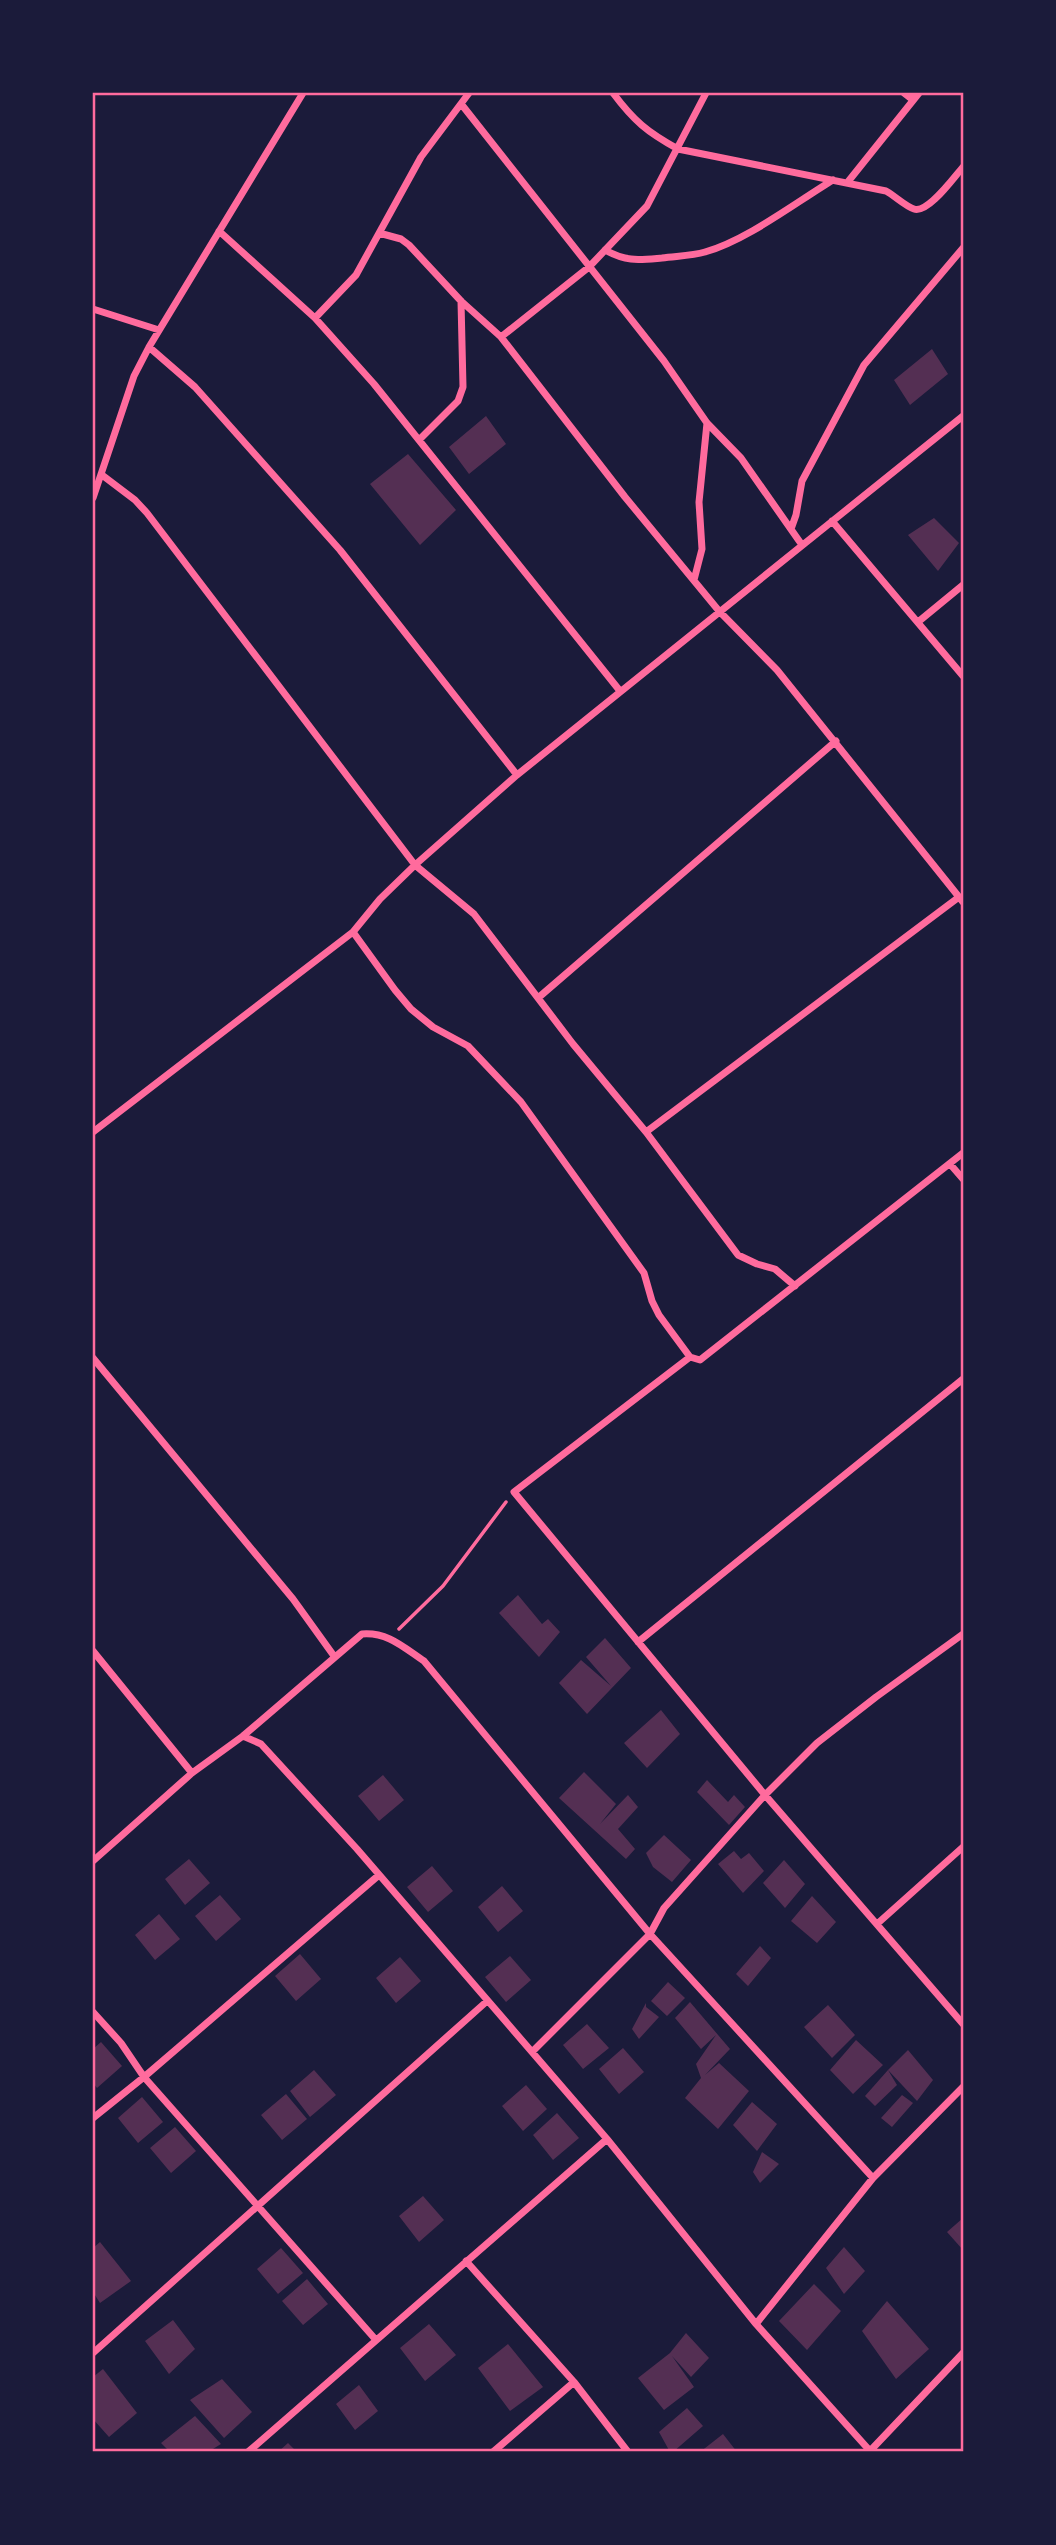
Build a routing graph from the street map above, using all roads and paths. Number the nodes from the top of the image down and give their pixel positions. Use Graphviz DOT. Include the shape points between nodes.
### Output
graph roads {
  1 [pos="303,93"];
  2 [pos="469,93"];
  3 [pos="613,93"];
  4 [pos="706,93"];
  5 [pos="904,93"];
  6 [pos="919,93"];
  7 [pos="913,100"];
  8 [pos="462,105"];
  9 [pos="678,149"];
  10 [pos="963,167"];
  11 [pos="833,180"];
  12 [pos="847,183"];
  13 [pos="219,231"];
  14 [pos="379,233"];
  15 [pos="963,248"];
  16 [pos="605,250"];
  17 [pos="589,267"];
  18 [pos="461,301"];
  19 [pos="93,309"];
  20 [pos="315,318"];
  21 [pos="159,330"];
  22 [pos="500,337"];
  23 [pos="149,347"];
  24 [pos="963,416"];
  25 [pos="707,423"];
  26 [pos="419,440"];
  27 [pos="103,475"];
  28 [pos="93,498"];
  29 [pos="832,521"];
  30 [pos="791,529"];
  31 [pos="802,545"];
  32 [pos="694,580"];
  33 [pos="963,585"];
  34 [pos="719,611"];
  35 [pos="918,622"];
  36 [pos="963,676"];
  37 [pos="620,691"];
  38 [pos="836,741"];
  39 [pos="517,775"];
  40 [pos="415,865"];
  41 [pos="961,900"];
  42 [pos="354,932"];
  43 [pos="538,998"];
  44 [pos="93,1132"];
  45 [pos="646,1132"];
  46 [pos="963,1153"];
  47 [pos="950,1164"];
  48 [pos="963,1179"];
  49 [pos="795,1286"];
  50 [pos="690,1357"];
  51 [pos="93,1358"];
  52 [pos="963,1379"];
  53 [pos="514,1492"];
  54 [pos="963,1634"];
  55 [pos="390,1637"];
  56 [pos="638,1642"];
  57 [pos="93,1651"];
  58 [pos="334,1656"];
  59 [pos="243,1736"];
  60 [pos="192,1773"];
  61 [pos="765,1795"];
  62 [pos="963,1847"];
  63 [pos="93,1861"];
  64 [pos="379,1875"];
  65 [pos="877,1924"];
  66 [pos="650,1934"];
  67 [pos="486,2002"];
  68 [pos="93,2012"];
  69 [pos="963,2024"];
  70 [pos="532,2052"];
  71 [pos="144,2077"];
  72 [pos="963,2087"];
  73 [pos="93,2118"];
  74 [pos="607,2140"];
  75 [pos="873,2178"];
  76 [pos="259,2207"];
  77 [pos="466,2262"];
  78 [pos="756,2324"];
  79 [pos="376,2340"];
  80 [pos="93,2353"];
  81 [pos="963,2353"];
  82 [pos="574,2382"];
  83 [pos="248,2452"];
  84 [pos="493,2452"];
  85 [pos="628,2452"];
  86 [pos="871,2452"];
  1 -- 13 [label="street"];
  2 -- 8 [label="street"];
  3 -- 9 [label="street" via="649,133"];
  4 -- 9 [label="street"];
  5 -- 7 [label="street"];
  6 -- 7 [label="street"];
  7 -- 12 [label="street"];
  8 -- 14 [label="street" via="421,157"];
  8 -- 17 [label="street"];
  9 -- 11 [label="street"];
  9 -- 16 [label="street" via="647,206"];
  10 -- 12 [label="street" via="922,209 886,191"];
  11 -- 12 [label="street"];
  11 -- 16 [label="street" via="747,233 702,253 637,261"];
  13 -- 20 [label="street"];
  13 -- 21 [label="street"];
  14 -- 18 [label="street" via="409,245"];
  14 -- 20 [label="street" via="356,275"];
  15 -- 30 [label="street" via="864,365 802,481"];
  16 -- 17 [label="street"];
  17 -- 22 [label="street"];
  17 -- 25 [label="street"];
  18 -- 22 [label="street"];
  18 -- 26 [label="street" via="463,387 458,401"];
  19 -- 21 [label="street"];
  20 -- 26 [label="street"];
  21 -- 23 [label="street"];
  22 -- 32 [label="street"];
  23 -- 27 [label="street" via="134,376"];
  23 -- 39 [label="street" via="195,387 340,550"];
  24 -- 29 [label="street"];
  25 -- 30 [label="street" via="741,457"];
  25 -- 32 [label="street" via="699,502 702,549"];
  26 -- 37 [label="street"];
  27 -- 28 [label="street"];
  27 -- 40 [label="street" via="147,513"];
  29 -- 31 [label="street"];
  29 -- 35 [label="street"];
  30 -- 31 [label="street"];
  31 -- 34 [label="street"];
  32 -- 34 [label="street"];
  33 -- 35 [label="street"];
  34 -- 37 [label="street"];
  34 -- 38 [label="street" via="777,670"];
  35 -- 36 [label="street"];
  37 -- 39 [label="street"];
  38 -- 41 [label="street"];
  38 -- 43 [label="street"];
  39 -- 40 [label="street"];
  40 -- 42 [label="street"];
  40 -- 43 [label="street" via="474,915"];
  41 -- 45 [label="street"];
  42 -- 44 [label="street"];
  42 -- 50 [label="street" via="411,1009 468,1046 521,1101 644,1273 659,1315"];
  43 -- 45 [label="street"];
  45 -- 49 [label="street" via="738,1255 775,1269"];
  46 -- 47 [label="street"];
  47 -- 48 [label="street"];
  47 -- 49 [label="street"];
  49 -- 50 [label="street" via="700,1360"];
  50 -- 53 [label="street"];
  51 -- 58 [label="street" via="293,1599"];
  52 -- 56 [label="street"];
  53 -- 55 [label="path" via="443,1586"];
  53 -- 56 [label="street"];
  54 -- 61 [label="street" via="817,1743"];
  55 -- 58 [label="street" via="362,1634"];
  55 -- 66 [label="street" via="424,1661"];
  56 -- 61 [label="street"];
  57 -- 60 [label="street"];
  58 -- 59 [label="street"];
  59 -- 60 [label="street"];
  59 -- 64 [label="street" via="261,1744"];
  60 -- 63 [label="street"];
  61 -- 65 [label="street"];
  61 -- 66 [label="street" via="664,1908"];
  62 -- 65 [label="street"];
  64 -- 67 [label="street"];
  64 -- 71 [label="street"];
  65 -- 69 [label="street"];
  66 -- 70 [label="street"];
  66 -- 75 [label="street"];
  67 -- 70 [label="street"];
  67 -- 76 [label="street"];
  68 -- 71 [label="street"];
  70 -- 74 [label="street"];
  71 -- 73 [label="street"];
  71 -- 76 [label="street"];
  72 -- 75 [label="street"];
  74 -- 77 [label="street"];
  74 -- 78 [label="street"];
  75 -- 78 [label="street"];
  76 -- 79 [label="street"];
  76 -- 80 [label="street"];
  77 -- 79 [label="street"];
  77 -- 82 [label="street"];
  78 -- 86 [label="street"];
  79 -- 83 [label="street"];
  81 -- 86 [label="street"];
  82 -- 84 [label="street"];
  82 -- 85 [label="street"];
}
